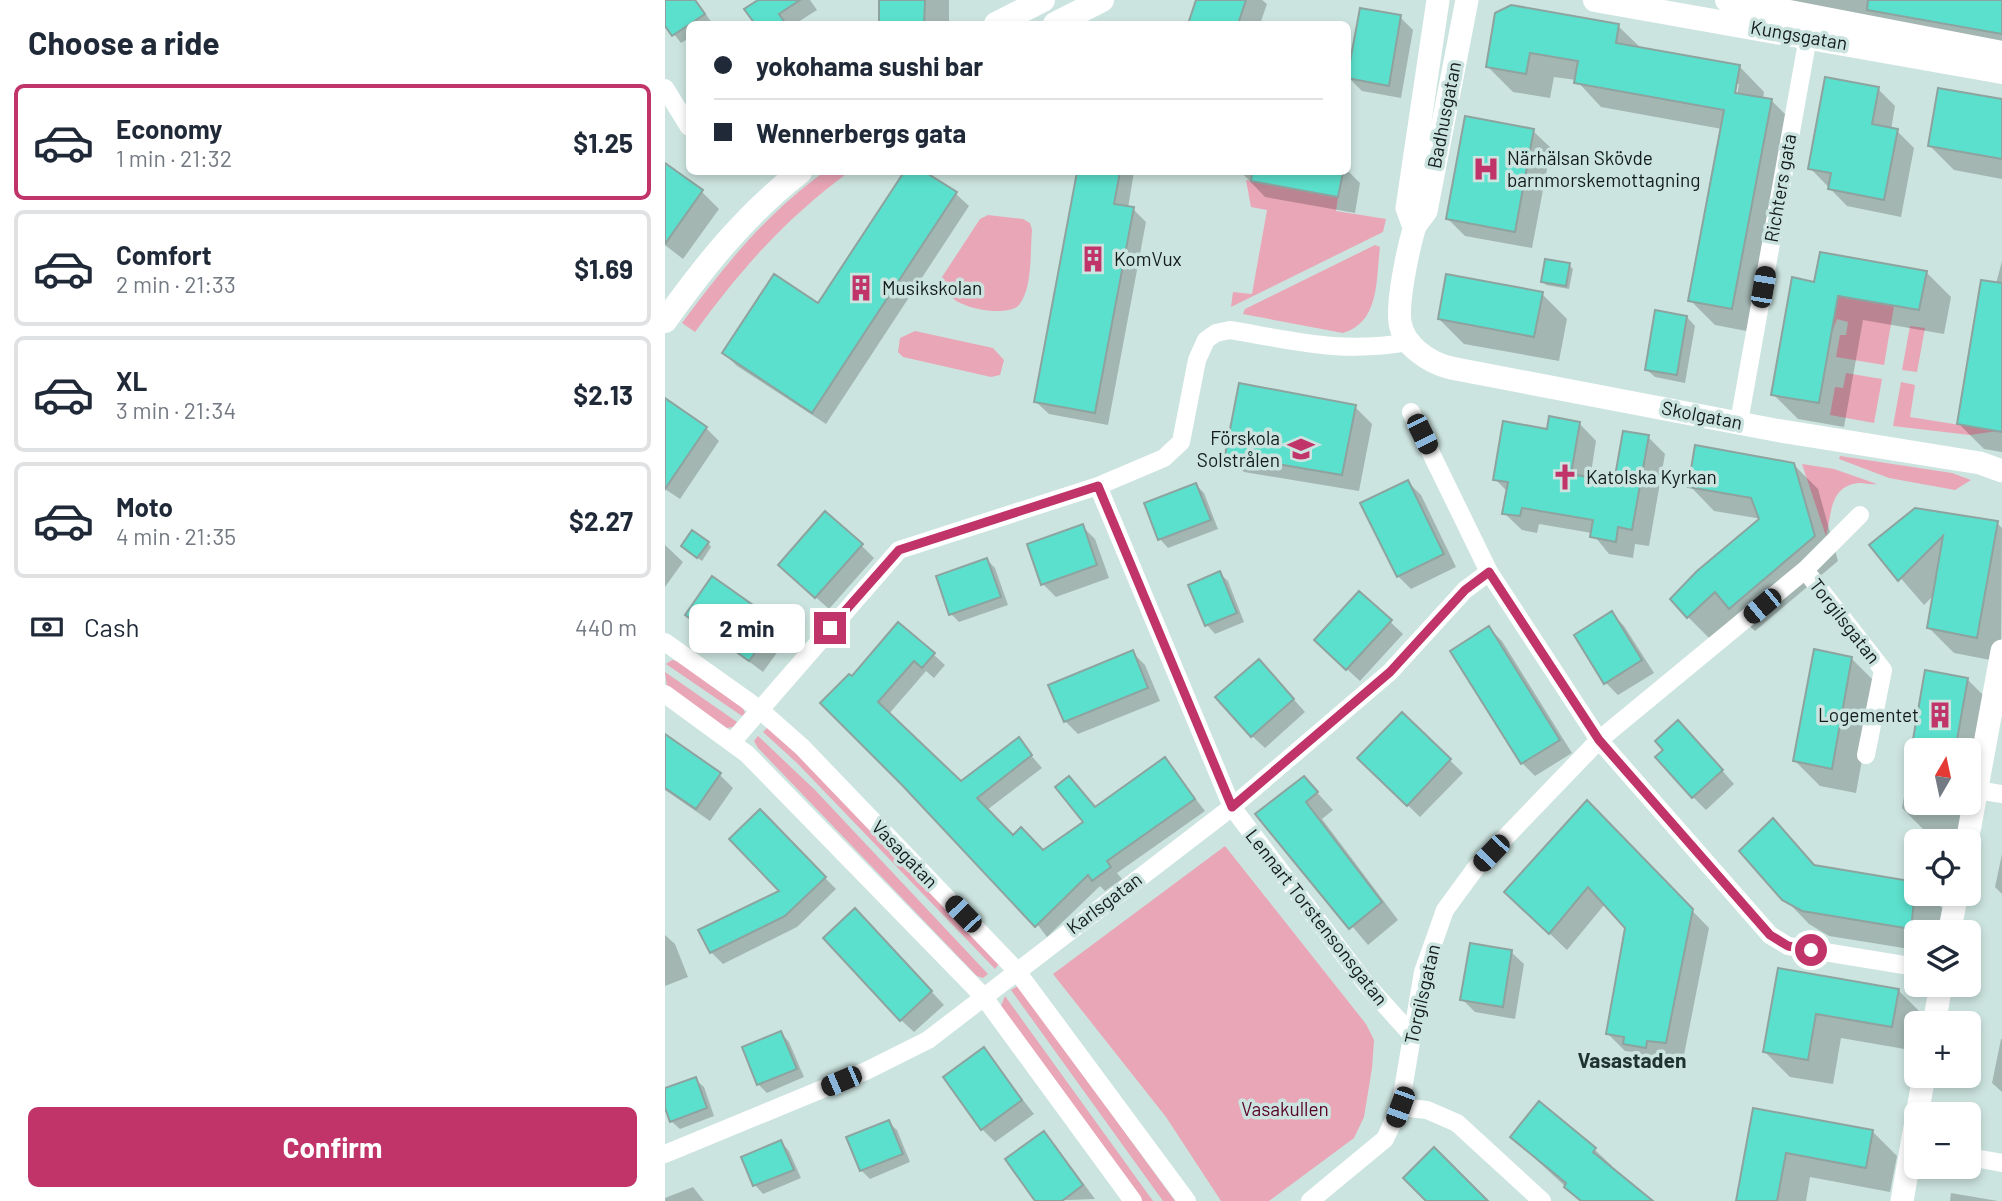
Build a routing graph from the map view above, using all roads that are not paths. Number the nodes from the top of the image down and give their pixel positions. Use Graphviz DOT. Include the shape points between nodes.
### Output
graph roads {
  1 [pos="1043,0"];
  2 [pos="1102,0"];
  3 [pos="1438,0"];
  4 [pos="1467,0"];
  5 [pos="1595,0"];
  6 [pos="1727,0"];
  7 [pos="1009,16"];
  8 [pos="1061,21"];
  9 [pos="1808,37"];
  10 [pos="2002,53"];
  11 [pos="2002,72"];
  12 [pos="665,88"];
  13 [pos="686,122"];
  14 [pos="796,175"];
  15 [pos="1415,227"];
  16 [pos="665,321"];
  17 [pos="1409,342"];
  18 [pos="1411,412"];
  19 [pos="1739,422"];
  20 [pos="2002,471"];
  21 [pos="1098,486"];
  22 [pos="1860,515"];
  23 [pos="1805,570"];
  24 [pos="1489,572"];
  25 [pos="665,642"];
  26 [pos="2002,651"];
  27 [pos="665,694"];
  28 [pos="759,709"];
  29 [pos="1599,740"];
  30 [pos="732,742"];
  31 [pos="1866,755"];
  32 [pos="1981,768"];
  33 [pos="1981,791"];
  34 [pos="2002,794"];
  35 [pos="1232,807"];
  36 [pos="1904,965"];
  37 [pos="1016,970"];
  38 [pos="983,996"];
  39 [pos="1411,1034"];
  40 [pos="1400,1107"];
  41 [pos="665,1154"];
  42 [pos="1981,1159"];
  43 [pos="2002,1163"];
  44 [pos="1907,1179"];
  45 [pos="1133,1201"];
  46 [pos="1187,1201"];
  47 [pos="1310,1201"];
  48 [pos="1542,1201"];
  49 [pos="1902,1201"];
  1 -- 7 [label="main road"];
  2 -- 8 [label="main road"];
  3 -- 15 [label="street, Badhusgatan" via="1407,208"];
  4 -- 15 [label="street, Badhusgatan" via="1426,211"];
  5 -- 9 [label="main road, Kungsgatan"];
  6 -- 10 [label="main road, Kungsgatan"];
  9 -- 11 [label="main road, Kungsgatan"];
  9 -- 19 [label="street, Richters gata"];
  12 -- 13 [label="street"];
  14 -- 16 [label="main road" via="769,195 730,236"];
  15 -- 17 [label="street, Badhusgatan" via="1400,323"];
  17 -- 19 [label="street, Skolgatan" via="1438,365"];
  17 -- 21 [label="street" via="1337,349 1230,330 1216,333 1206,340 1197,360 1181,442 1164,458"];
  18 -- 24 [label="street"];
  19 -- 20 [label="street, Skolgatan"];
  21 -- 28 [label="street" via="899,550"];
  21 -- 35 [label="street, Lennart Torstensonsgatan"];
  22 -- 23 [label="street, Torgilsgatan"];
  23 -- 29 [label="street, Torgilsgatan"];
  23 -- 31 [label="street, Torgilsgatan" via="1883,670"];
  24 -- 29 [label="street"];
  24 -- 35 [label="street, Karlsgatan" via="1465,590 1390,672"];
  25 -- 28 [label="street, Vasagatan"];
  26 -- 32 [label="street"];
  27 -- 30 [label="street"];
  28 -- 30 [label="street"];
  28 -- 37 [label="street, Vasagatan" via="802,747"];
  29 -- 36 [label="street" via="1770,935 1788,946"];
  29 -- 39 [label="street, Torgilsgatan" via="1475,869 1445,910 1423,972"];
  30 -- 38 [label="street" via="801,806"];
  33 -- 34 [label="street"];
  35 -- 37 [label="street, Karlsgatan"];
  35 -- 39 [label="street, Lennart Torstensonsgatan" via="1366,984"];
  37 -- 38 [label="street, Karlsgatan"];
  37 -- 46 [label="street, Vasagatan"];
  38 -- 41 [label="street, Karlsgatan" via="928,1040 866,1071"];
  38 -- 45 [label="street"];
  39 -- 40 [label="street, Torgilsgatan"];
  40 -- 47 [label="street, Torgilsgatan" via="1385,1139"];
  40 -- 48 [label="street" via="1427,1110 1457,1124"];
  42 -- 43 [label="street"];
  44 -- 49 [label="street"];
}
